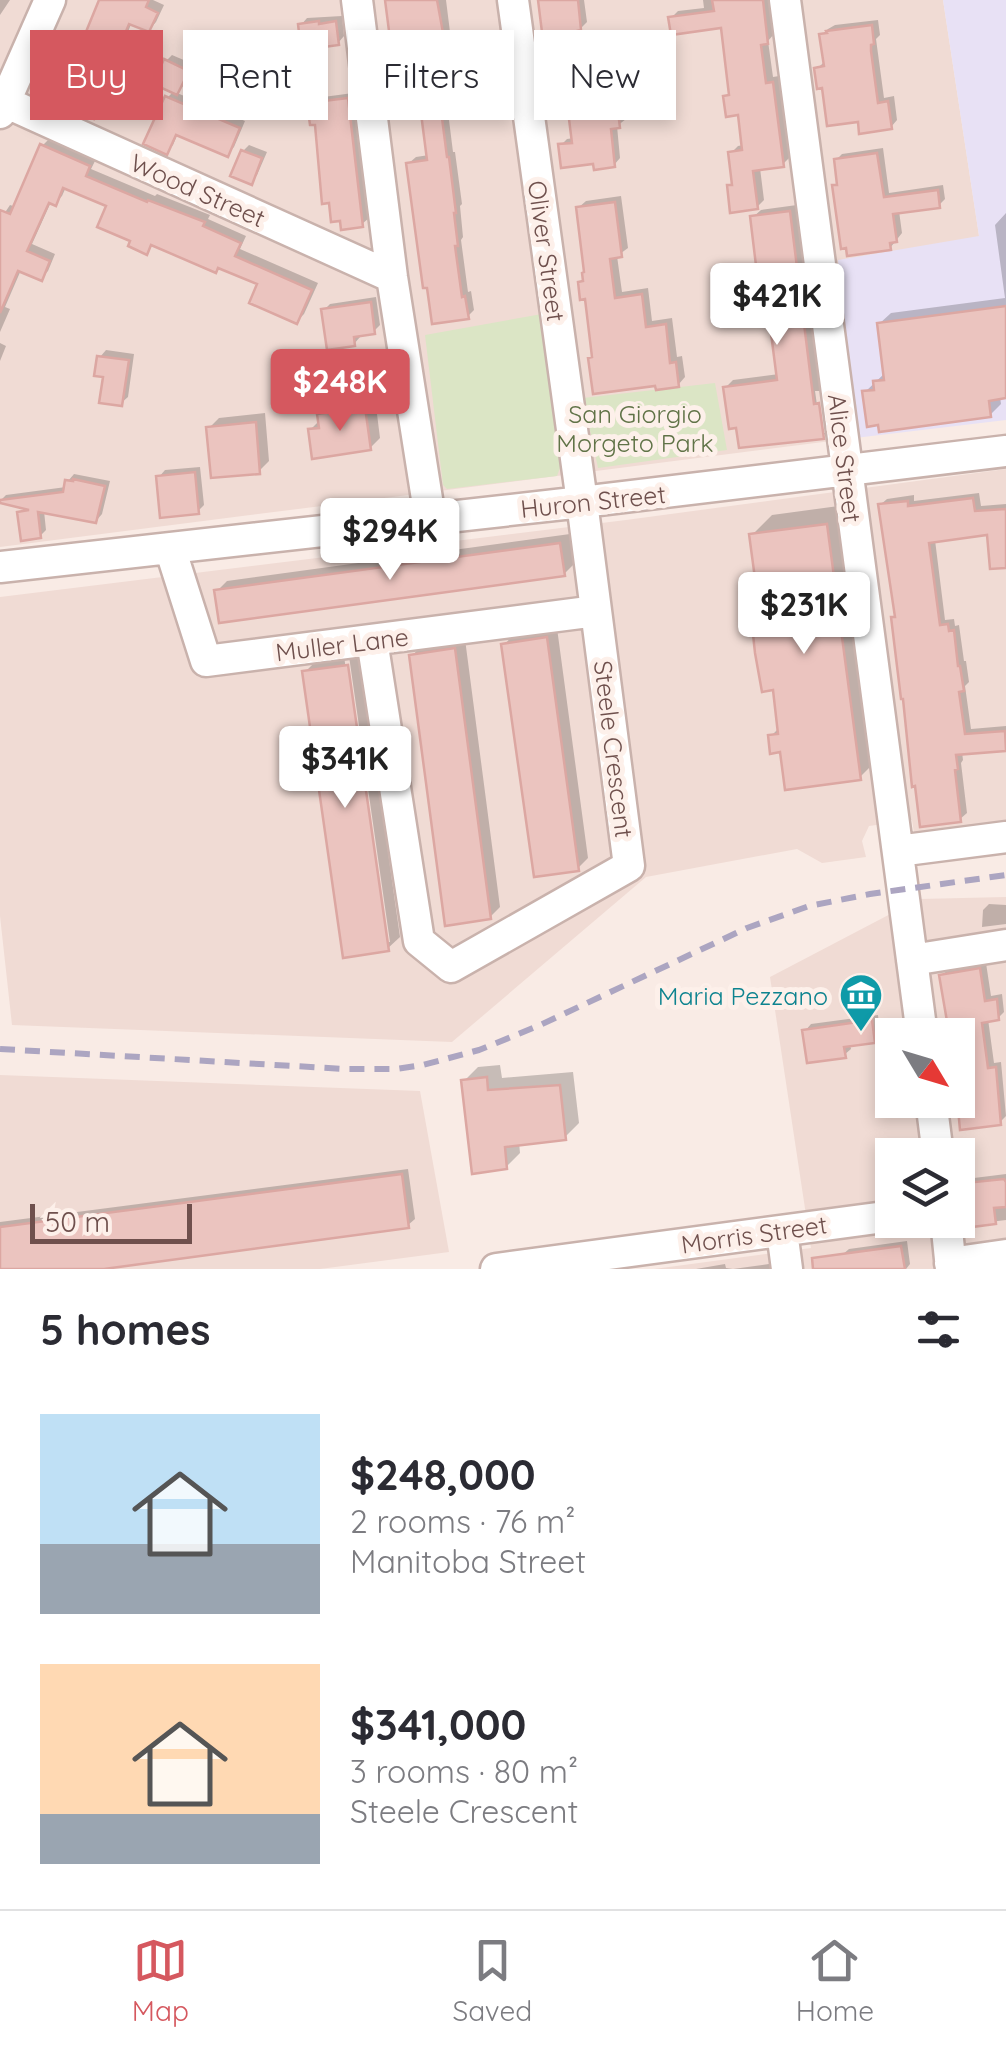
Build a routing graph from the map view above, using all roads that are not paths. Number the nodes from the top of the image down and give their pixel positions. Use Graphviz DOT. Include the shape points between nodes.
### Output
graph roads {
  1 [pos="50,0"];
  2 [pos="357,0"];
  3 [pos="513,0"];
  4 [pos="785,0"];
  5 [pos="2,108"];
  6 [pos="392,277"];
  7 [pos="1006,451"];
  8 [pos="846,470"];
  9 [pos="582,502"];
  10 [pos="430,518"];
  11 [pos="170,548"];
  12 [pos="0,567"];
  13 [pos="596,611"];
  14 [pos="372,640"];
  15 [pos="1006,837"];
  16 [pos="898,851"];
  17 [pos="1006,945"];
  18 [pos="912,960"];
  19 [pos="920,1018"];
  20 [pos="875,1218"];
  21 [pos="782,1230"];
  22 [pos="948,1238"];
  23 [pos="1006,1255"];
  24 [pos="951,1266"];
  25 [pos="496,1269"];
  26 [pos="787,1269"];
  1 -- 5 [label="street"];
  2 -- 6 [label="street"];
  3 -- 9 [label="street, Oliver Street"];
  4 -- 8 [label="street, Alice Street"];
  5 -- 6 [label="street, Wood Street"];
  6 -- 10 [label="street"];
  7 -- 8 [label="street, Huron Street"];
  8 -- 9 [label="street, Huron Street"];
  8 -- 16 [label="street, Alice Street"];
  9 -- 10 [label="street, Huron Street"];
  9 -- 13 [label="street, Steele Crescent"];
  10 -- 11 [label="street, Huron Street"];
  11 -- 12 [label="street, Huron Street"];
  11 -- 14 [label="street, Muller Lane" via="206,661"];
  13 -- 14 [label="street, Muller Lane"];
  13 -- 14 [label="street, Steele Crescent" via="629,866 451,966 419,941"];
  15 -- 16 [label="street"];
  16 -- 18 [label="street, Alice Street"];
  17 -- 18 [label="street"];
  18 -- 19 [label="street, Alice Street"];
  20 -- 21 [label="street, Morris Street"];
  21 -- 25 [label="street, Morris Street"];
  21 -- 26 [label="street"];
  22 -- 24 [label="street"];
  23 -- 24 [label="street"];
}
